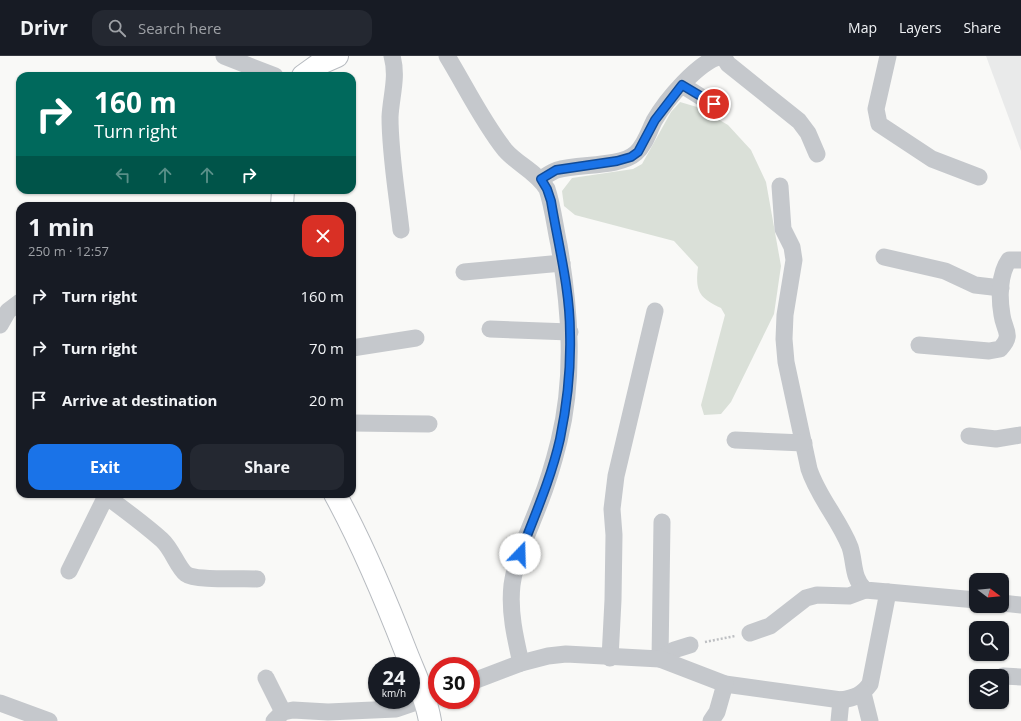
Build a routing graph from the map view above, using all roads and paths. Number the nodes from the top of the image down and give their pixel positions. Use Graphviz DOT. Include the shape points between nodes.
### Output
graph roads {
  1 [pos="224,56"];
  2 [pos="337,56"];
  3 [pos="392,56"];
  4 [pos="447,56"];
  5 [pos="722,56"];
  6 [pos="888,56"];
  7 [pos="265,72"];
  8 [pos="309,72"];
  9 [pos="682,85"];
  10 [pos="714,104"];
  11 [pos="817,154"];
  12 [pos="979,177"];
  13 [pos="541,179"];
  14 [pos="780,186"];
  15 [pos="401,230"];
  16 [pos="884,257"];
  17 [pos="1021,260"];
  18 [pos="562,263"];
  19 [pos="464,272"];
  20 [pos="1001,288"];
  21 [pos="16,305"];
  22 [pos="655,311"];
  23 [pos="0,325"];
  24 [pos="490,329"];
  25 [pos="570,332"];
  26 [pos="416,338"];
  27 [pos="919,345"];
  28 [pos="356,347"];
  29 [pos="356,423"];
  30 [pos="429,424"];
  31 [pos="1021,435"];
  32 [pos="969,436"];
  33 [pos="735,440"];
  34 [pos="804,443"];
  35 [pos="106,498"];
  36 [pos="111,498"];
  37 [pos="337,498"];
  38 [pos="662,522"];
  39 [pos="69,571"];
  40 [pos="257,578"];
  41 [pos="865,590"];
  42 [pos="888,592"];
  43 [pos="969,599"];
  44 [pos="1009,604"];
  45 [pos="1021,605"];
  46 [pos="750,633"];
  47 [pos="690,645"];
  48 [pos="610,658"];
  49 [pos="660,659"];
  50 [pos="521,663"];
  51 [pos="1009,676"];
  52 [pos="1021,677"];
  53 [pos="266,678"];
  54 [pos="480,679"];
  55 [pos="725,684"];
  56 [pos="428,691"];
  57 [pos="863,693"];
  58 [pos="428,699"];
  59 [pos="841,700"];
  60 [pos="0,703"];
  61 [pos="431,709"];
  62 [pos="279,717"];
  63 [pos="49,721"];
  64 [pos="430,721"];
  65 [pos="711,721"];
  66 [pos="839,721"];
  67 [pos="870,721"];
  1 -- 7 [label="street"];
  2 -- 8 [label="street"];
  3 -- 15 [label="street" via="395,86 390,118"];
  4 -- 13 [label="street" via="494,136 507,152"];
  5 -- 9 [label="street" via="712,58"];
  5 -- 11 [label="street" via="728,64 799,121 808,133"];
  6 -- 12 [label="street" via="876,109 879,124 932,159"];
  9 -- 10 [label="street"];
  9 -- 13 [label="street" via="655,120 638,152 631,157 556,170"];
  13 -- 18 [label="street" via="551,201"];
  14 -- 34 [label="street" via="783,229 792,247 794,260 785,315 786,362"];
  16 -- 20 [label="street" via="945,271 975,285"];
  17 -- 20 [label="street" via="1009,260 1004,267"];
  18 -- 19 [label="street"];
  18 -- 25 [label="street"];
  20 -- 27 [label="street" via="1002,317 1008,335 1006,343 1000,349 989,351"];
  21 -- 23 [label="street" via="8,311"];
  22 -- 48 [label="street" via="614,489"];
  24 -- 25 [label="street"];
  25 -- 50 [label="street" via="566,409 559,441 541,501 520,554 512,585 514,632"];
  26 -- 28 [label="street"];
  29 -- 30 [label="street"];
  31 -- 32 [label="street" via="996,439"];
  33 -- 34 [label="street"];
  34 -- 41 [label="street" via="814,485 845,537 857,581"];
  35 -- 39 [label="street"];
  36 -- 40 [label="street" via="172,550 187,575 197,578"];
  37 -- 56 [label="street" via="370,563"];
  38 -- 49 [label="street"];
  41 -- 42 [label="street"];
  41 -- 46 [label="street" via="849,596 817,595 806,598 770,626"];
  42 -- 43 [label="street"];
  42 -- 57 [label="street" via="870,684"];
  44 -- 45 [label="street"];
  46 -- 47 [label="path"];
  47 -- 49 [label="street" via="674,650"];
  48 -- 49 [label="street"];
  48 -- 50 [label="street" via="566,654"];
  49 -- 55 [label="street"];
  50 -- 54 [label="street"];
  51 -- 52 [label="street"];
  53 -- 62 [label="street"];
  55 -- 59 [label="street"];
  55 -- 65 [label="street" via="717,712"];
  57 -- 59 [label="street"];
  57 -- 67 [label="street"];
  58 -- 62 [label="street" via="396,709 328,712 293,710"];
  59 -- 66 [label="street"];
  60 -- 63 [label="street"];
  61 -- 64 [label="street"];
}
